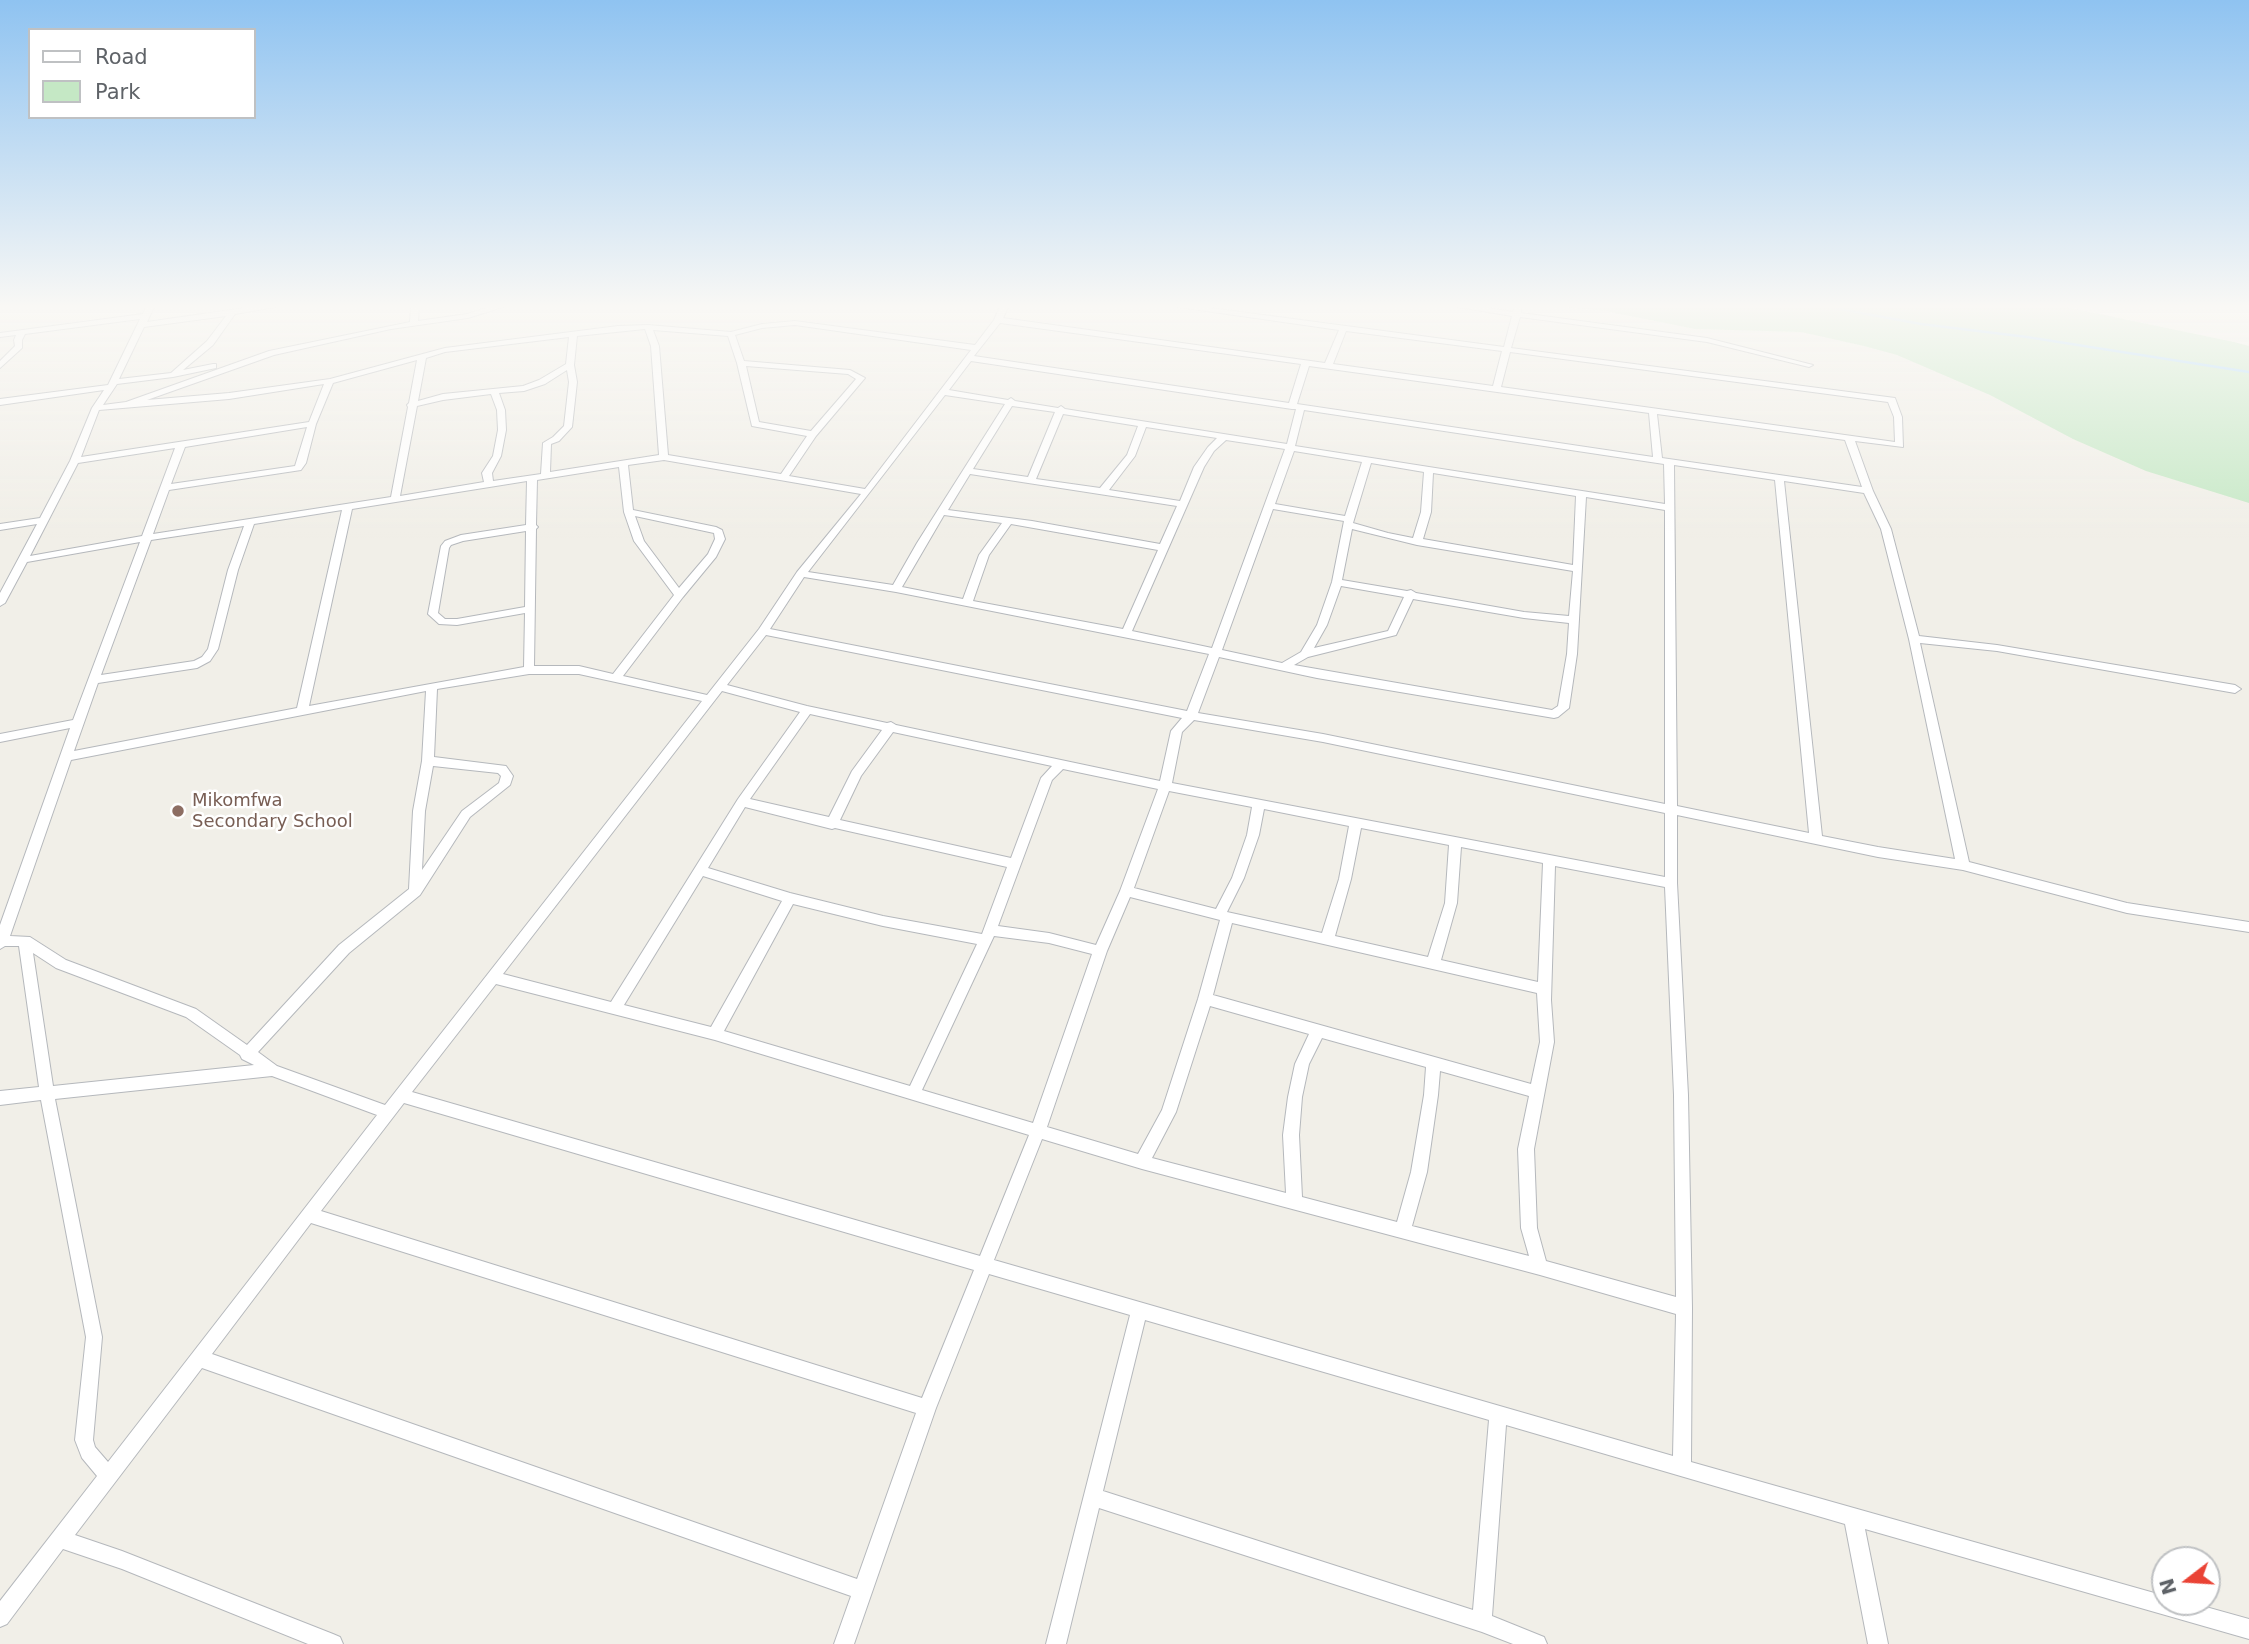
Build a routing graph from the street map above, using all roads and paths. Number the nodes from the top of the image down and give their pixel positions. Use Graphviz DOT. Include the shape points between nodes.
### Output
graph roads {
  1 [pos="112,384"];
  2 [pos="185,384"];
  3 [pos="312,384"];
  4 [pos="329,384"];
  5 [pos="416,384"];
  6 [pos="534,384"];
  7 [pos="573,384"];
  8 [pos="658,384"];
  9 [pos="746,384"];
  10 [pos="857,384"];
  11 [pos="949,384"];
  12 [pos="1156,384"];
  13 [pos="1301,384"];
  14 [pos="1452,384"];
  15 [pos="1497,384"];
  16 [pos="1760,384"];
  17 [pos="1496,390"];
  18 [pos="943,392"];
  19 [pos="495,393"];
  20 [pos="1011,401"];
  21 [pos="0,402"];
  22 [pos="127,404"];
  23 [pos="411,405"];
  24 [pos="1296,407"];
  25 [pos="96,408"];
  26 [pos="1062,409"];
  27 [pos="1653,413"];
  28 [pos="312,424"];
  29 [pos="1143,424"];
  30 [pos="813,434"];
  31 [pos="1225,436"];
  32 [pos="1849,438"];
  33 [pos="181,445"];
  34 [pos="1290,449"];
  35 [pos="664,457"];
  36 [pos="1367,460"];
  37 [pos="1664,460"];
  38 [pos="75,461"];
  39 [pos="623,463"];
  40 [pos="1429,470"];
  41 [pos="969,471"];
  42 [pos="545,475"];
  43 [pos="533,477"];
  44 [pos="1779,477"];
  45 [pos="783,478"];
  46 [pos="1031,480"];
  47 [pos="488,484"];
  48 [pos="165,488"];
  49 [pos="1103,491"];
  50 [pos="1868,491"];
  51 [pos="867,492"];
  52 [pos="1581,493"];
  53 [pos="395,499"];
  54 [pos="1183,504"];
  55 [pos="348,506"];
  56 [pos="1270,506"];
  57 [pos="1670,508"];
  58 [pos="629,512"];
  59 [pos="943,512"];
  60 [pos="43,520"];
  61 [pos="1007,521"];
  62 [pos="250,522"];
  63 [pos="1348,522"];
  64 [pos="0,527"];
  65 [pos="533,527"];
  66 [pos="147,538"];
  67 [pos="1417,542"];
  68 [pos="1164,548"];
  69 [pos="22,560"];
  70 [pos="1578,569"];
  71 [pos="16,571"];
  72 [pos="0,573"];
  73 [pos="801,574"];
  74 [pos="1337,582"];
  75 [pos="896,589"];
  76 [pos="1411,593"];
  77 [pos="679,595"];
  78 [pos="0,603"];
  79 [pos="967,603"];
  80 [pos="531,609"];
  81 [pos="1575,620"];
  82 [pos="763,631"];
  83 [pos="1126,633"];
  84 [pos="1914,639"];
  85 [pos="1216,651"];
  86 [pos="1305,654"];
  87 [pos="1286,665"];
  88 [pos="529,670"];
  89 [pos="617,677"];
  90 [pos="96,680"];
  91 [pos="432,686"];
  92 [pos="719,686"];
  93 [pos="2235,689"];
  94 [pos="710,699"];
  95 [pos="807,710"];
  96 [pos="302,711"];
  97 [pos="1191,716"];
  98 [pos="78,723"];
  99 [pos="891,726"];
  100 [pos="0,738"];
  101 [pos="69,756"];
  102 [pos="428,761"];
  103 [pos="1062,763"];
  104 [pos="1165,786"];
  105 [pos="742,802"];
  106 [pos="1259,804"];
  107 [pos="1671,811"];
  108 [pos="1356,822"];
  109 [pos="832,824"];
  110 [pos="1816,838"];
  111 [pos="1455,841"];
  112 [pos="1549,860"];
  113 [pos="1016,864"];
  114 [pos="1962,865"];
  115 [pos="700,870"];
  116 [pos="1671,883"];
  117 [pos="415,891"];
  118 [pos="1126,891"];
  119 [pos="790,898"];
  120 [pos="1223,916"];
  121 [pos="2249,927"];
  122 [pos="988,935"];
  123 [pos="1327,939"];
  124 [pos="25,941"];
  125 [pos="1,943"];
  126 [pos="1100,951"];
  127 [pos="1433,963"];
  128 [pos="495,978"];
  129 [pos="1544,989"];
  130 [pos="1205,999"];
  131 [pos="615,1007"];
  132 [pos="1318,1031"];
  133 [pos="715,1034"];
  134 [pos="247,1055"];
  135 [pos="1433,1063"];
  136 [pos="272,1070"];
  137 [pos="914,1092"];
  138 [pos="1537,1092"];
  139 [pos="47,1093"];
  140 [pos="403,1096"];
  141 [pos="0,1098"];
  142 [pos="389,1113"];
  143 [pos="1038,1131"];
  144 [pos="1142,1162"];
  145 [pos="1294,1202"];
  146 [pos="309,1215"];
  147 [pos="1403,1230"];
  148 [pos="984,1264"];
  149 [pos="1540,1266"];
  150 [pos="1684,1308"];
  151 [pos="1139,1311"];
  152 [pos="200,1358"];
  153 [pos="927,1408"];
  154 [pos="1498,1415"];
  155 [pos="1682,1468"];
  156 [pos="108,1476"];
  157 [pos="1094,1497"];
  158 [pos="1853,1515"];
  159 [pos="60,1539"];
  160 [pos="864,1591"];
  161 [pos="0,1618"];
  162 [pos="1482,1622"];
  163 [pos="2249,1629"];
  164 [pos="333,1644"];
  165 [pos="844,1644"];
  166 [pos="1056,1644"];
  167 [pos="1537,1644"];
  168 [pos="1878,1644"];
  1 -- 21 [label="street"];
  1 -- 25 [label="street"];
  2 -- 22 [label="street"];
  3 -- 22 [label="street"];
  4 -- 28 [label="street"];
  5 -- 23 [label="street"];
  6 -- 19 [label="street"];
  7 -- 42 [label="street" via="568,426 547,443"];
  8 -- 35 [label="street"];
  9 -- 30 [label="street" via="755,424"];
  10 -- 30 [label="street"];
  11 -- 18 [label="street"];
  12 -- 24 [label="street"];
  13 -- 24 [label="street"];
  14 -- 17 [label="street"];
  15 -- 17 [label="street"];
  16 -- 32 [label="street" via="1894,401 1900,444"];
  17 -- 27 [label="street"];
  18 -- 20 [label="street"];
  18 -- 51 [label="street"];
  19 -- 23 [label="street"];
  19 -- 47 [label="street" via="502,430 497,456 487,473"];
  20 -- 26 [label="street"];
  20 -- 41 [label="street"];
  22 -- 25 [label="street"];
  23 -- 53 [label="street"];
  24 -- 34 [label="street"];
  24 -- 37 [label="street"];
  25 -- 38 [label="street"];
  26 -- 29 [label="street"];
  26 -- 46 [label="street"];
  27 -- 32 [label="street"];
  27 -- 37 [label="street"];
  28 -- 33 [label="street"];
  28 -- 48 [label="street" via="298,468"];
  29 -- 31 [label="street"];
  29 -- 49 [label="street" via="1131,456"];
  30 -- 45 [label="street"];
  31 -- 34 [label="street"];
  31 -- 54 [label="street" via="1199,467"];
  32 -- 50 [label="street"];
  33 -- 38 [label="street"];
  33 -- 48 [label="street"];
  34 -- 36 [label="street"];
  34 -- 56 [label="street"];
  35 -- 39 [label="street"];
  35 -- 45 [label="street"];
  36 -- 40 [label="street"];
  36 -- 63 [label="street"];
  37 -- 44 [label="street"];
  37 -- 57 [label="street"];
  38 -- 60 [label="street"];
  39 -- 42 [label="street"];
  39 -- 58 [label="street"];
  40 -- 52 [label="street"];
  40 -- 67 [label="street" via="1426,512"];
  41 -- 46 [label="street"];
  41 -- 59 [label="street"];
  42 -- 43 [label="street"];
  43 -- 47 [label="street"];
  43 -- 65 [label="street"];
  44 -- 50 [label="street"];
  44 -- 110 [label="street"];
  45 -- 51 [label="street"];
  46 -- 49 [label="street"];
  47 -- 53 [label="street"];
  48 -- 66 [label="street"];
  49 -- 54 [label="street"];
  50 -- 84 [label="street" via="1886,529"];
  51 -- 73 [label="street"];
  52 -- 57 [label="street"];
  52 -- 70 [label="street"];
  53 -- 55 [label="street"];
  54 -- 68 [label="street"];
  55 -- 62 [label="street"];
  55 -- 96 [label="street"];
  56 -- 63 [label="street"];
  56 -- 85 [label="street"];
  57 -- 107 [label="street"];
  58 -- 77 [label="street" via="639,541"];
  58 -- 77 [label="street" via="719,532 713,555"];
  59 -- 61 [label="street"];
  59 -- 75 [label="street"];
  60 -- 64 [label="street"];
  60 -- 69 [label="street"];
  61 -- 68 [label="street"];
  61 -- 79 [label="street" via="984,555"];
  62 -- 66 [label="street"];
  62 -- 90 [label="street" via="213,649 206,659"];
  63 -- 67 [label="street"];
  63 -- 74 [label="street"];
  65 -- 80 [label="street"];
  65 -- 80 [label="street" via="447,544 433,614 443,622 457,622"];
  66 -- 69 [label="street"];
  66 -- 90 [label="street"];
  67 -- 70 [label="street"];
  68 -- 83 [label="street"];
  69 -- 71 [label="street"];
  70 -- 81 [label="street"];
  71 -- 72 [label="street"];
  71 -- 78 [label="street"];
  73 -- 75 [label="street"];
  73 -- 82 [label="street"];
  74 -- 76 [label="street"];
  74 -- 86 [label="street" via="1322,625"];
  75 -- 79 [label="street"];
  76 -- 81 [label="street"];
  76 -- 86 [label="street" via="1392,633"];
  77 -- 89 [label="street"];
  79 -- 83 [label="street"];
  80 -- 88 [label="street"];
  81 -- 87 [label="street" via="1563,708 1554,714"];
  82 -- 92 [label="street"];
  82 -- 97 [label="street"];
  83 -- 85 [label="street"];
  84 -- 93 [label="street" via="1997,648"];
  84 -- 114 [label="street"];
  85 -- 87 [label="street"];
  85 -- 97 [label="street"];
  86 -- 87 [label="street"];
  88 -- 89 [label="street" via="579,670"];
  88 -- 91 [label="street"];
  89 -- 94 [label="street"];
  90 -- 98 [label="street"];
  91 -- 96 [label="street"];
  91 -- 102 [label="street"];
  92 -- 94 [label="street"];
  92 -- 95 [label="street"];
  94 -- 128 [label="street"];
  95 -- 99 [label="street"];
  95 -- 105 [label="street"];
  96 -- 101 [label="street"];
  97 -- 104 [label="street" via="1177,731"];
  97 -- 107 [label="street" via="1323,738"];
  98 -- 100 [label="street"];
  98 -- 101 [label="street"];
  99 -- 103 [label="street"];
  99 -- 109 [label="street" via="856,775"];
  101 -- 125 [label="street"];
  102 -- 117 [label="street" via="419,811"];
  102 -- 117 [label="street" via="502,768 507,776 504,785 466,814"];
  103 -- 104 [label="street"];
  103 -- 113 [label="street" via="1047,778"];
  104 -- 106 [label="street"];
  104 -- 118 [label="street"];
  105 -- 109 [label="street"];
  105 -- 115 [label="street"];
  106 -- 108 [label="street"];
  106 -- 120 [label="street" via="1253,835"];
  107 -- 110 [label="street"];
  107 -- 116 [label="street"];
  108 -- 111 [label="street"];
  108 -- 123 [label="street"];
  109 -- 113 [label="street"];
  110 -- 114 [label="street"];
  111 -- 112 [label="street"];
  111 -- 127 [label="street" via="1451,903"];
  112 -- 116 [label="street"];
  112 -- 129 [label="street"];
  113 -- 122 [label="street"];
  114 -- 121 [label="street" via="2102,903"];
  115 -- 119 [label="street"];
  115 -- 131 [label="street"];
  116 -- 150 [label="street" via="1681,1094"];
  117 -- 134 [label="street" via="344,949"];
  118 -- 120 [label="street"];
  118 -- 126 [label="street"];
  119 -- 122 [label="street" via="883,921"];
  119 -- 133 [label="street"];
  120 -- 123 [label="street"];
  120 -- 130 [label="street"];
  122 -- 126 [label="street" via="1049,938"];
  122 -- 137 [label="street"];
  123 -- 127 [label="street"];
  124 -- 125 [label="street"];
  124 -- 134 [label="street" via="61,964 191,1013"];
  124 -- 139 [label="street"];
  126 -- 143 [label="street"];
  127 -- 129 [label="street"];
  128 -- 131 [label="street"];
  128 -- 140 [label="street"];
  129 -- 138 [label="street" via="1547,1042"];
  130 -- 132 [label="street"];
  130 -- 144 [label="street" via="1170,1112"];
  131 -- 133 [label="street"];
  132 -- 135 [label="street"];
  132 -- 145 [label="street" via="1302,1065 1295,1097 1291,1135"];
  133 -- 137 [label="street"];
  134 -- 136 [label="street"];
  135 -- 138 [label="street"];
  135 -- 147 [label="street" via="1419,1171"];
  136 -- 139 [label="street"];
  136 -- 142 [label="street"];
  137 -- 143 [label="street"];
  138 -- 149 [label="street" via="1526,1149 1526,1198"];
  139 -- 141 [label="street"];
  139 -- 156 [label="street" via="94,1337 84,1440"];
  140 -- 142 [label="street"];
  140 -- 148 [label="street"];
  142 -- 146 [label="street"];
  143 -- 144 [label="street"];
  143 -- 148 [label="street"];
  144 -- 145 [label="street"];
  145 -- 147 [label="street"];
  146 -- 152 [label="street"];
  146 -- 153 [label="street"];
  147 -- 149 [label="street"];
  148 -- 151 [label="street"];
  148 -- 153 [label="street"];
  149 -- 150 [label="street"];
  150 -- 155 [label="street"];
  151 -- 154 [label="street"];
  151 -- 157 [label="street"];
  152 -- 156 [label="street"];
  152 -- 160 [label="street"];
  153 -- 160 [label="street"];
  154 -- 155 [label="street"];
  154 -- 162 [label="street"];
  155 -- 158 [label="street"];
  156 -- 159 [label="street"];
  157 -- 162 [label="street"];
  157 -- 166 [label="street"];
  158 -- 163 [label="street"];
  158 -- 168 [label="street"];
  159 -- 161 [label="street"];
  159 -- 164 [label="street"];
  160 -- 165 [label="street"];
  162 -- 167 [label="street"];
}
